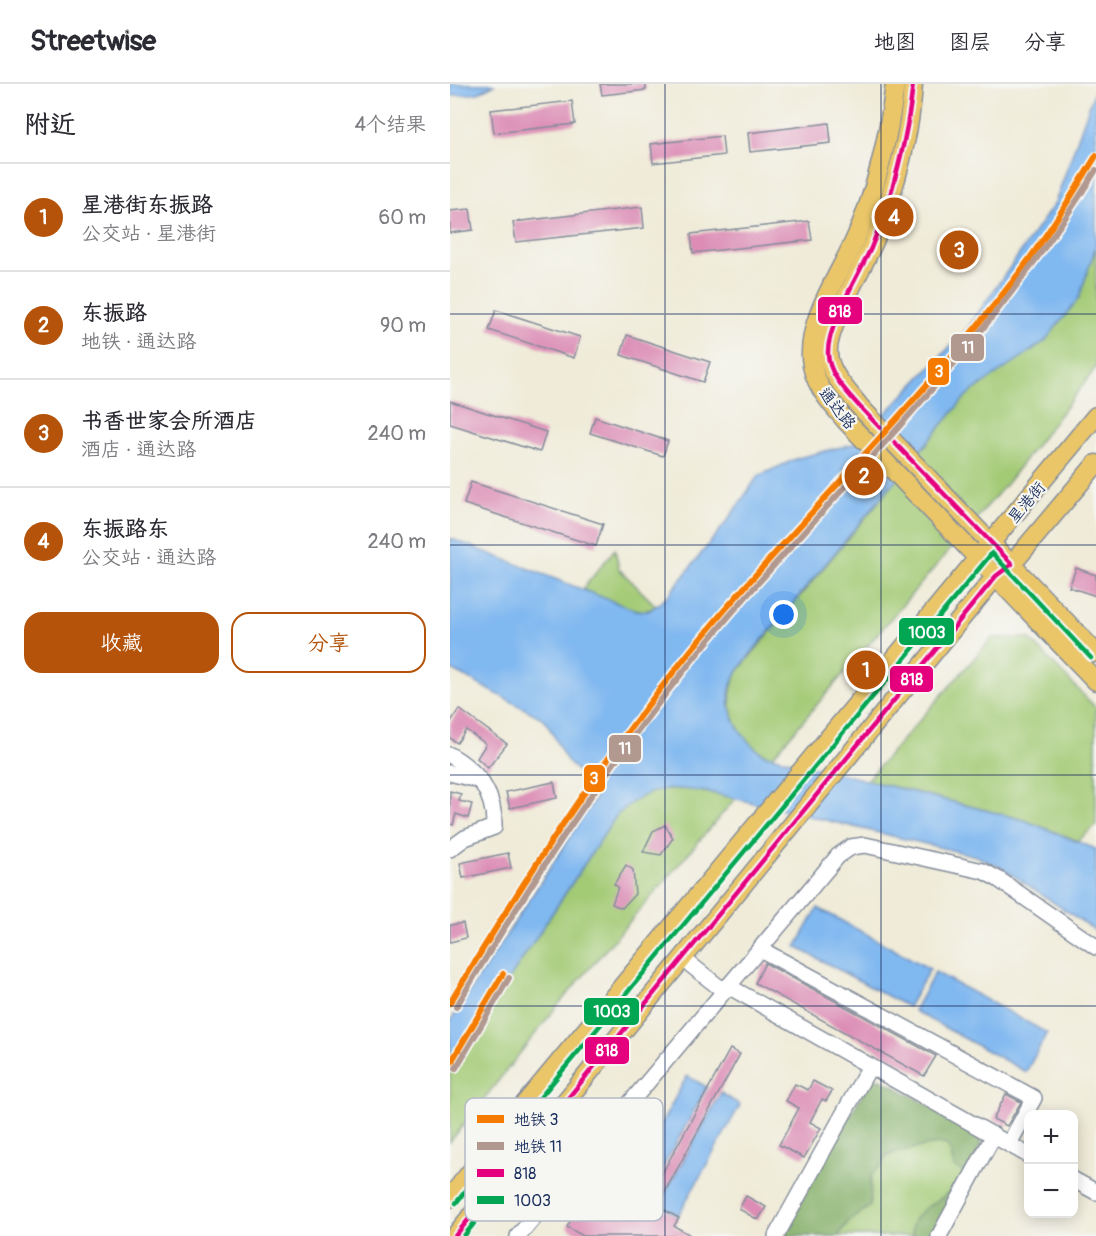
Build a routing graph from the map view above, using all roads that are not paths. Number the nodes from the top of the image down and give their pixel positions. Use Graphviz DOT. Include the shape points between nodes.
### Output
graph roads {
  1 [pos="895,84"];
  2 [pos="913,84"];
  3 [pos="1096,416"];
  4 [pos="1096,464"];
  5 [pos="992,542"];
  6 [pos="976,557"];
  7 [pos="1012,564"];
  8 [pos="996,576"];
  9 [pos="1096,653"];
  10 [pos="1096,681"];
  11 [pos="450,755"];
  12 [pos="450,773"];
  13 [pos="481,781"];
  14 [pos="450,849"];
  15 [pos="1096,947"];
  16 [pos="760,949"];
  17 [pos="682,958"];
  18 [pos="726,989"];
  19 [pos="870,1066"];
  20 [pos="530,1098"];
  21 [pos="568,1098"];
  22 [pos="634,1098"];
  23 [pos="994,1135"];
  24 [pos="1009,1143"];
  25 [pos="1024,1152"];
  26 [pos="465,1179"];
  27 [pos="1078,1182"];
  28 [pos="1096,1192"];
  29 [pos="450,1198"];
  30 [pos="467,1221"];
  31 [pos="531,1221"];
  32 [pos="455,1236"];
  33 [pos="518,1236"];
  34 [pos="776,1236"];
  35 [pos="939,1236"];
  1 -- 6 [label="main road, 通达路" via="872,193 813,334 812,361 817,382 846,421"];
  2 -- 5 [label="main road, 通达路" via="897,178 828,344 828,355 833,372 860,407"];
  3 -- 5 [label="main road, 星港街"];
  4 -- 7 [label="main road, 星港街"];
  5 -- 6 [label="main road, 星港街"];
  5 -- 7 [label="main road, 通达路"];
  6 -- 8 [label="main road, 通达路"];
  6 -- 20 [label="main road, 星港街"];
  7 -- 8 [label="main road, 星港街"];
  7 -- 9 [label="main road, 通达路"];
  8 -- 10 [label="main road, 通达路"];
  8 -- 17 [label="main road, 星港街"];
  11 -- 13 [label="street"];
  12 -- 13 [label="street"];
  13 -- 14 [label="street" via="494,808 494,827 465,838"];
  15 -- 16 [label="street" via="990,874 865,845 851,847 838,856"];
  16 -- 18 [label="street"];
  16 -- 24 [label="street" via="1034,1098"];
  17 -- 18 [label="street"];
  17 -- 21 [label="main road, 星港街"];
  18 -- 19 [label="street"];
  18 -- 22 [label="street"];
  19 -- 23 [label="street"];
  19 -- 34 [label="street"];
  23 -- 24 [label="street"];
  23 -- 35 [label="street"];
  24 -- 25 [label="street"];
  26 -- 29 [label="main road, 星港街"];
  27 -- 28 [label="street"];
  30 -- 32 [label="main road, 星港街"];
  31 -- 33 [label="street"];
}
